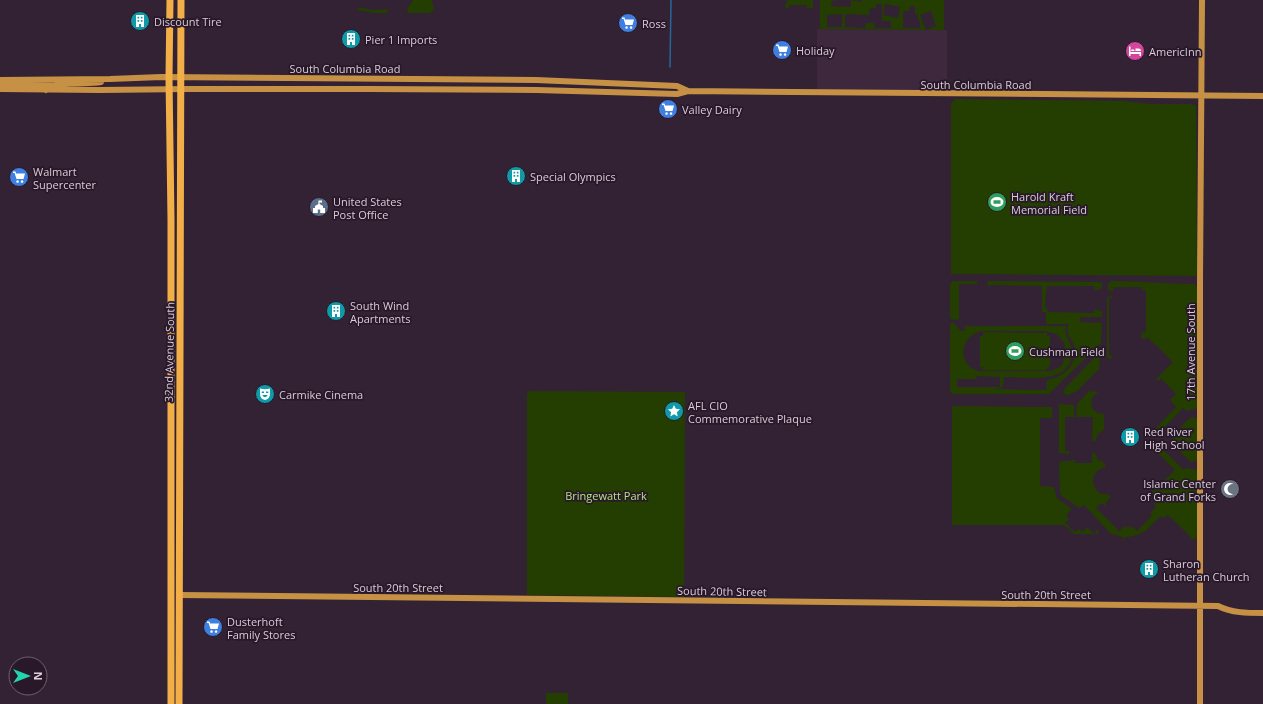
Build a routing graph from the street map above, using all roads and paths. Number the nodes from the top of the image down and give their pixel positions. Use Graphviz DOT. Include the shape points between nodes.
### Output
graph roads {
  1 [pos="170,0"];
  2 [pos="181,0"];
  3 [pos="1202,0"];
  4 [pos="169,78"];
  5 [pos="181,78"];
  6 [pos="369,78"];
  7 [pos="110,79"];
  8 [pos="0,80"];
  9 [pos="53,80"];
  10 [pos="536,80"];
  11 [pos="0,85"];
  12 [pos="169,89"];
  13 [pos="181,89"];
  14 [pos="369,89"];
  15 [pos="0,90"];
  16 [pos="46,90"];
  17 [pos="536,90"];
  18 [pos="688,91"];
  19 [pos="1202,96"];
  20 [pos="1263,96"];
  21 [pos="170,174"];
  22 [pos="181,271"];
  23 [pos="170,338"];
  24 [pos="181,338"];
  25 [pos="171,433"];
  26 [pos="180,433"];
  27 [pos="171,595"];
  28 [pos="180,595"];
  29 [pos="1200,605"];
  30 [pos="1263,613"];
  31 [pos="171,704"];
  32 [pos="179,704"];
  33 [pos="1200,704"];
  1 -- 4 [label="main road, 32nd Avenue South"];
  2 -- 5 [label="main road, 32nd Avenue South"];
  3 -- 19 [label="main road, 17th Avenue South"];
  4 -- 5 [label="main road, South Columbia Road"];
  4 -- 7 [label="main road, South Columbia Road"];
  4 -- 12 [label="main road, 32nd Avenue South"];
  5 -- 6 [label="main road, South Columbia Road"];
  5 -- 13 [label="main road, 32nd Avenue South"];
  6 -- 10 [label="main road, South Columbia Road"];
  6 -- 14 [label="main road"];
  7 -- 9 [label="main road, South Columbia Road"];
  7 -- 16 [label="main road" via="88,84 57,84"];
  8 -- 9 [label="main road, South Columbia Road"];
  9 -- 11 [label="main road" via="43,85"];
  10 -- 17 [label="main road"];
  10 -- 18 [label="main road, South Columbia Road" via="676,86"];
  12 -- 13 [label="main road, South Columbia Road"];
  12 -- 16 [label="main road, South Columbia Road"];
  12 -- 21 [label="main road, 32nd Avenue South"];
  13 -- 14 [label="main road, South Columbia Road"];
  13 -- 22 [label="main road, 32nd Avenue South"];
  14 -- 17 [label="main road, South Columbia Road"];
  15 -- 16 [label="main road, South Columbia Road"];
  17 -- 18 [label="main road, South Columbia Road" via="677,94"];
  18 -- 19 [label="main road, South Columbia Road"];
  19 -- 20 [label="main road, South Columbia Road"];
  19 -- 29 [label="main road, 17th Avenue South"];
  21 -- 22 [label="main road" via="176,221 176,264"];
  21 -- 23 [label="main road, 32nd Avenue South"];
  22 -- 24 [label="main road, 32nd Avenue South"];
  23 -- 24 [label="main road"];
  23 -- 25 [label="main road, 32nd Avenue South"];
  24 -- 26 [label="main road, 32nd Avenue South"];
  25 -- 26 [label="main road"];
  25 -- 27 [label="main road, 32nd Avenue South"];
  26 -- 28 [label="main road, 32nd Avenue South"];
  27 -- 28 [label="main road"];
  27 -- 31 [label="main road, 32nd Avenue South"];
  28 -- 29 [label="main road, South 20th Street"];
  28 -- 32 [label="main road, 32nd Avenue South"];
  29 -- 30 [label="main road, South 20th Street" via="1218,606 1238,612"];
  29 -- 33 [label="main road, 17th Avenue South"];
}
